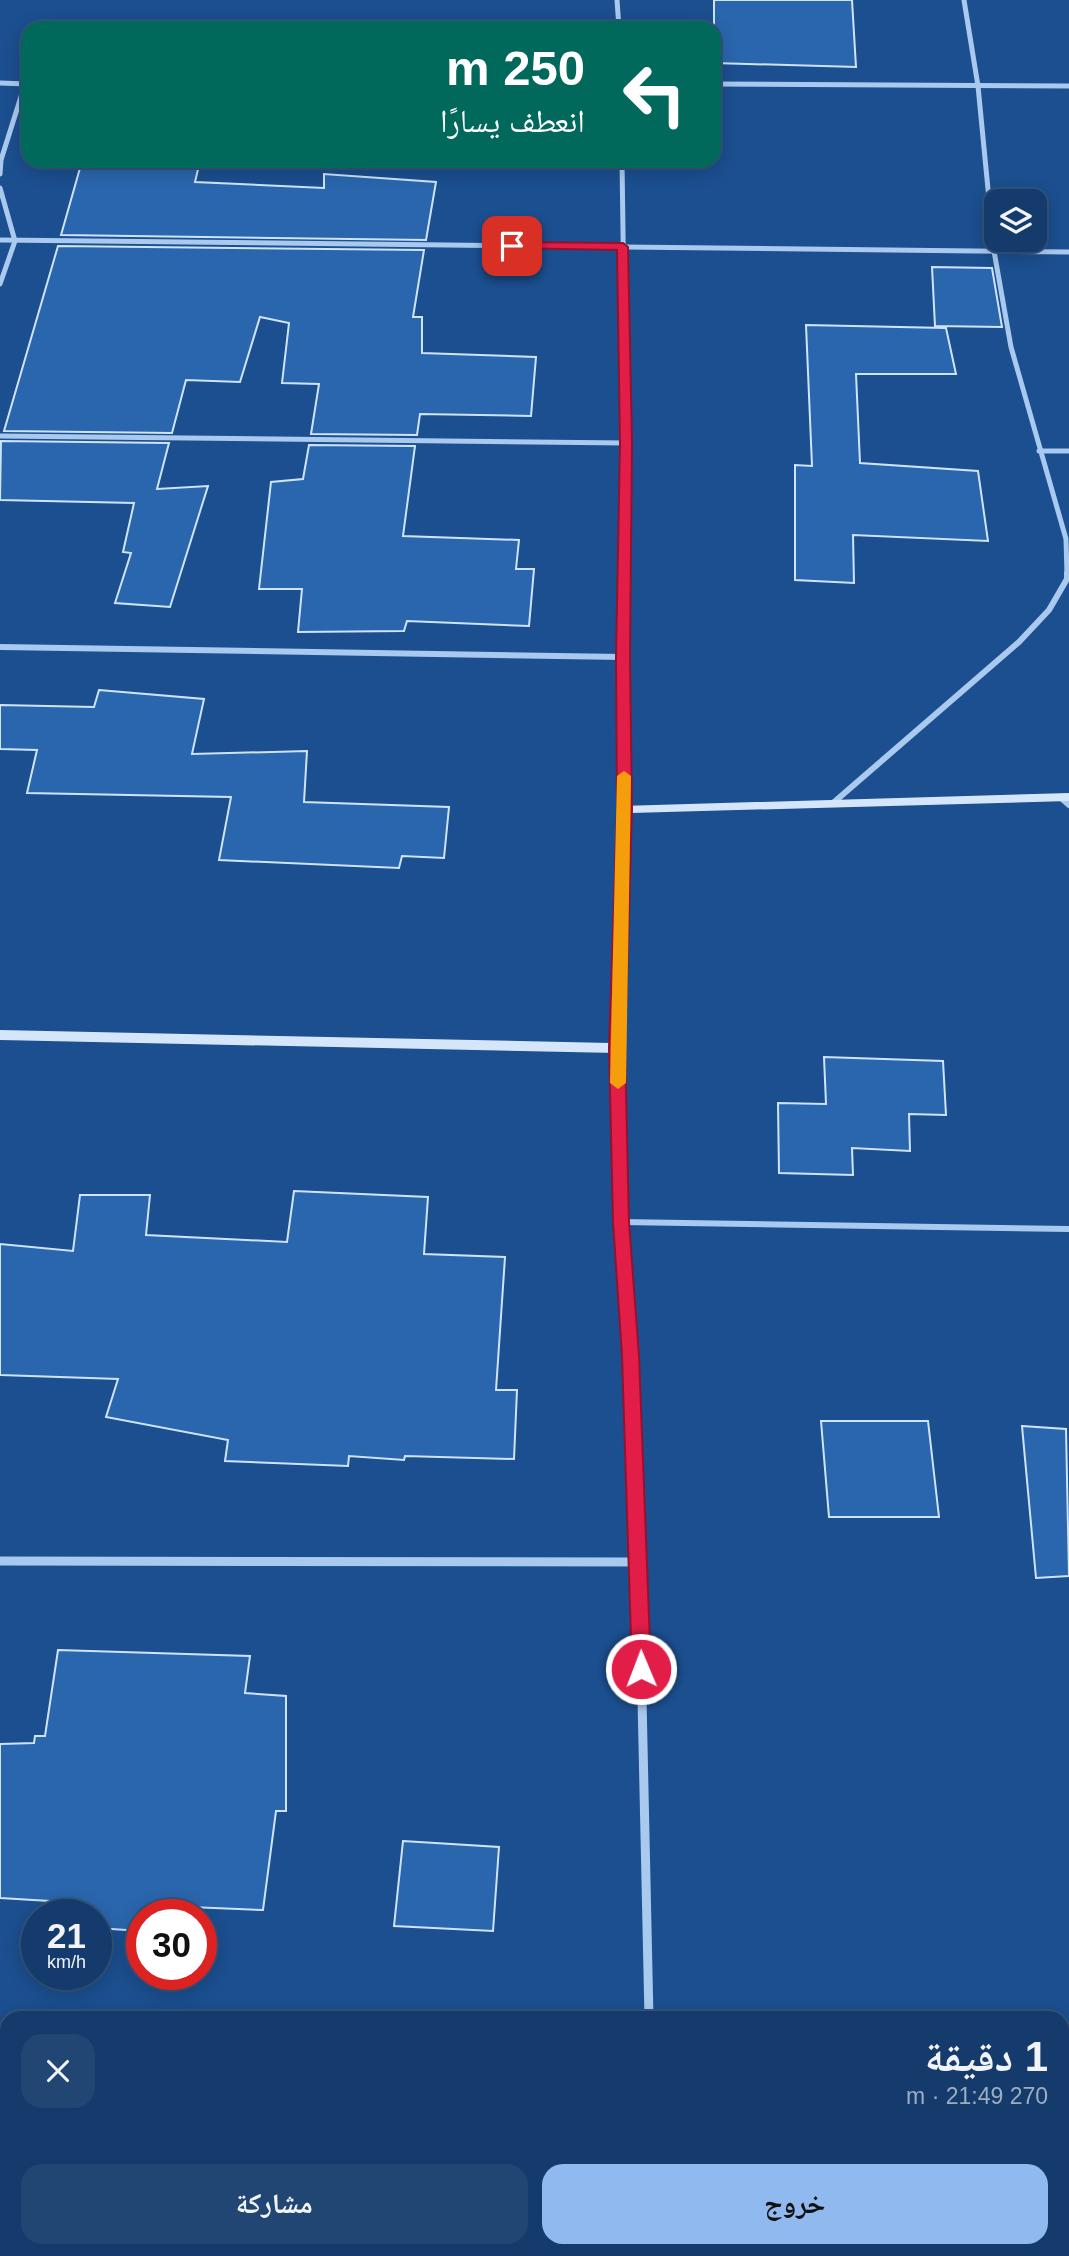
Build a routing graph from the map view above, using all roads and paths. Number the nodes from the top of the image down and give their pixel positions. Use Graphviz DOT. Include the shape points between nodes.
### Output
graph roads {
  1 [pos="617,0"];
  2 [pos="964,0"];
  3 [pos="618,21"];
  4 [pos="0,83"];
  5 [pos="21,84"];
  6 [pos="721,84"];
  7 [pos="978,86"];
  8 [pos="1069,86"];
  9 [pos="21,99"];
  10 [pos="622,168"];
  11 [pos="0,174"];
  12 [pos="0,188"];
  13 [pos="988,189"];
  14 [pos="0,240"];
  15 [pos="15,241"];
  16 [pos="623,247"];
  17 [pos="984,251"];
  18 [pos="994,252"];
  19 [pos="1047,252"];
  20 [pos="1069,252"];
  21 [pos="0,284"];
  22 [pos="0,436"];
  23 [pos="626,443"];
  24 [pos="1039,451"];
  25 [pos="1069,451"];
  26 [pos="0,647"];
  27 [pos="623,657"];
  28 [pos="1066,800"];
  29 [pos="833,803"];
  30 [pos="625,809"];
  31 [pos="0,1035"];
  32 [pos="617,1048"];
  33 [pos="621,1222"];
  34 [pos="1069,1229"];
  35 [pos="0,1561"];
  36 [pos="639,1562"];
  37 [pos="649,2011"];
  1 -- 3 [label="street"];
  2 -- 7 [label="street"];
  4 -- 5 [label="street"];
  6 -- 7 [label="street"];
  7 -- 8 [label="street"];
  7 -- 13 [label="street"];
  9 -- 11 [label="street"];
  10 -- 16 [label="street"];
  12 -- 15 [label="street"];
  14 -- 15 [label="street"];
  15 -- 16 [label="street"];
  15 -- 21 [label="street"];
  16 -- 17 [label="street"];
  16 -- 23 [label="street"];
  18 -- 24 [label="street" via="1011,347"];
  19 -- 20 [label="street"];
  22 -- 23 [label="street"];
  23 -- 27 [label="street"];
  24 -- 25 [label="street"];
  24 -- 29 [label="street" via="1066,539 1067,579 1049,610 1019,642"];
  26 -- 27 [label="street"];
  27 -- 30 [label="street"];
  28 -- 29 [label="street"];
  29 -- 30 [label="street"];
  30 -- 32 [label="street"];
  31 -- 32 [label="street"];
  32 -- 33 [label="street"];
  33 -- 34 [label="street"];
  33 -- 36 [label="street"];
  35 -- 36 [label="street"];
  36 -- 37 [label="street"];
}
